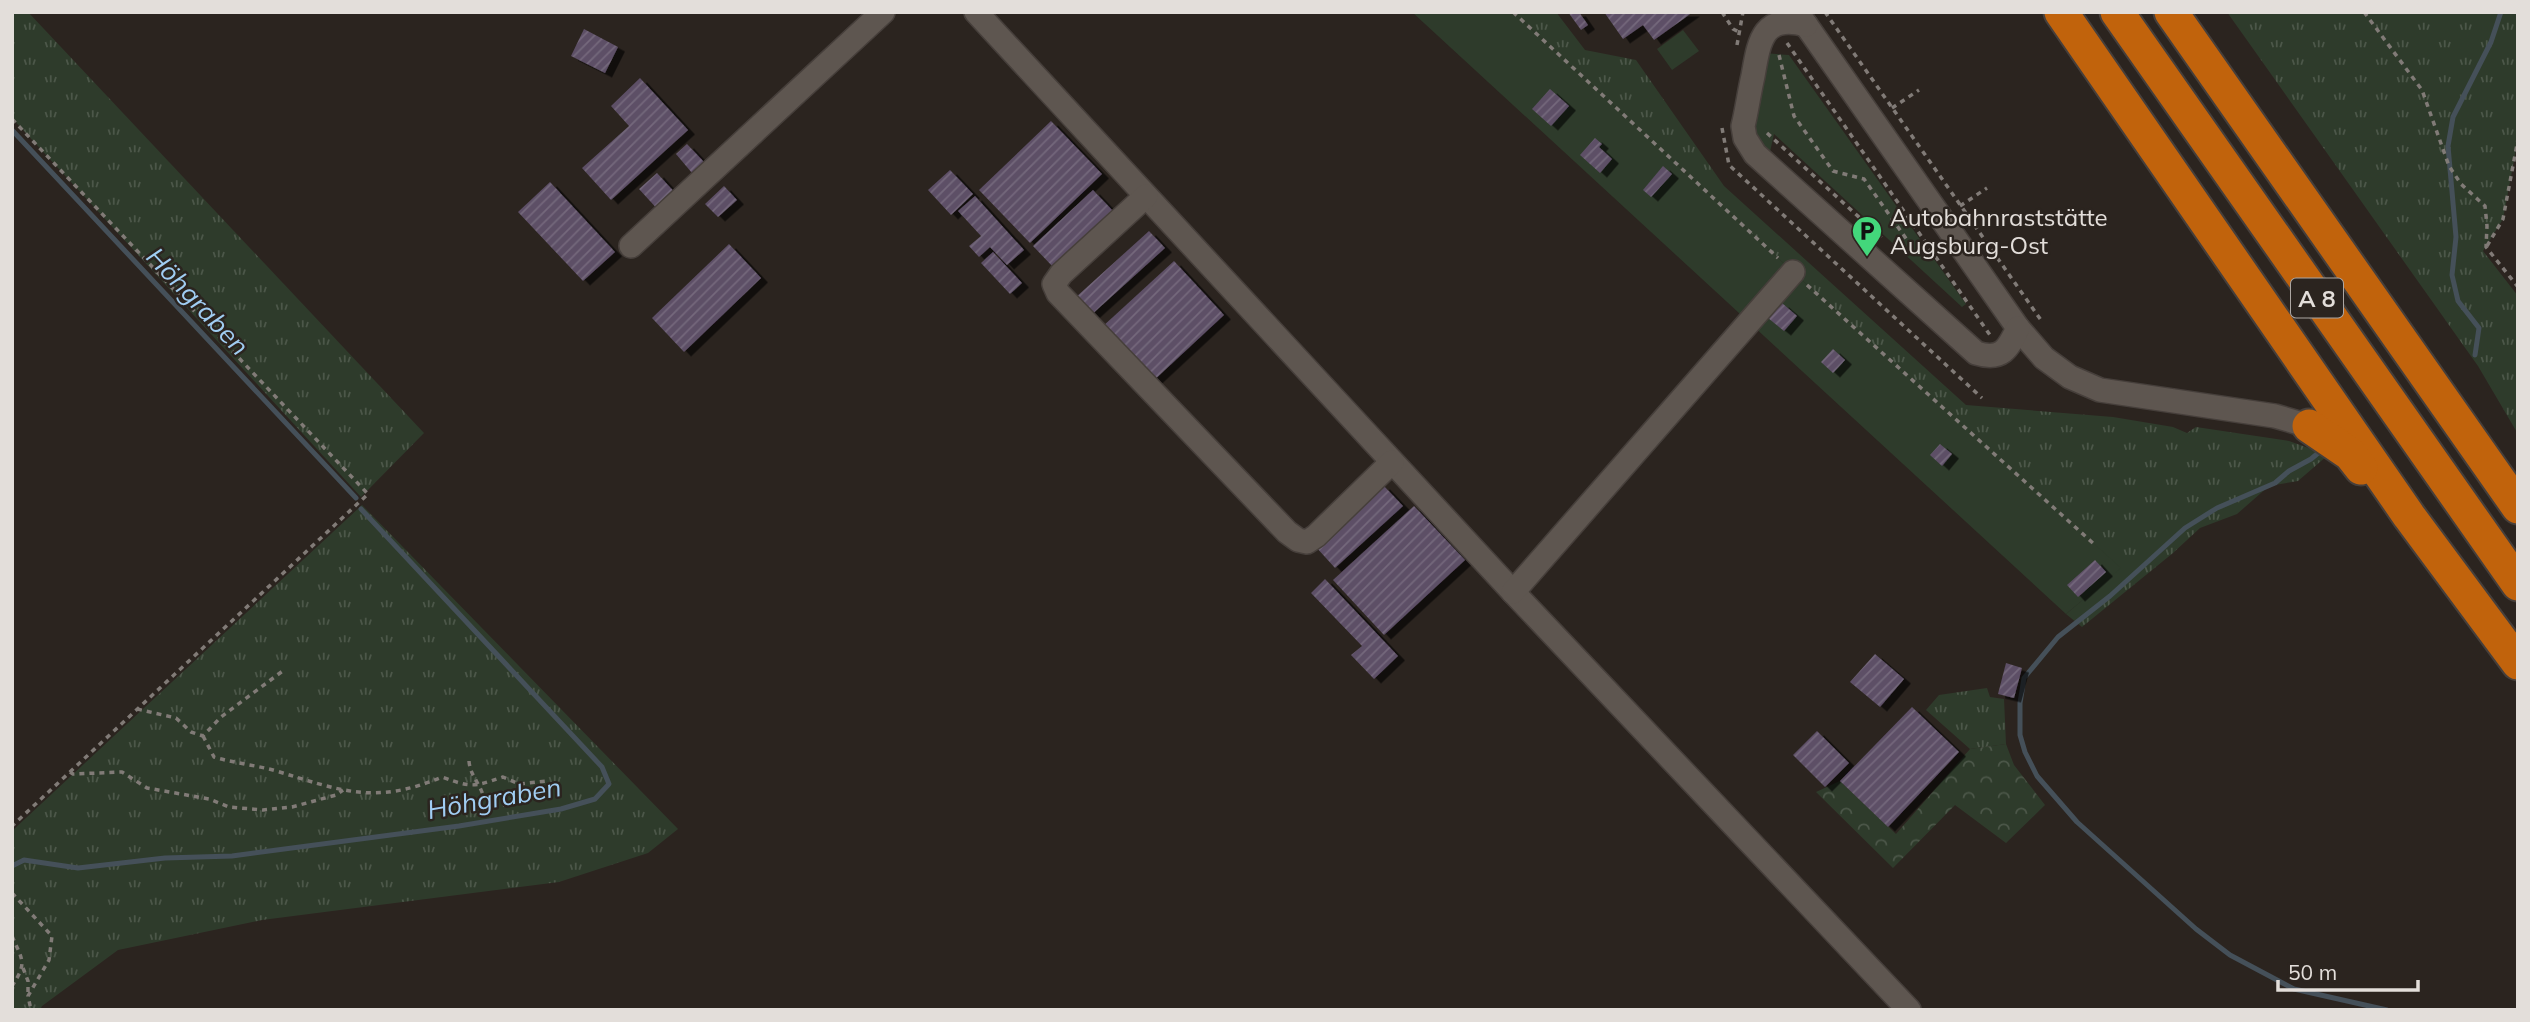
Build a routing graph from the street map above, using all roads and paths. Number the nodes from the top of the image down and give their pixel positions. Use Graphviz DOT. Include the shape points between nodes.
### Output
graph roads {
  1 [pos="883,12"];
  2 [pos="976,12"];
  3 [pos="2061,12"];
  4 [pos="2117,12"];
  5 [pos="2171,12"];
  6 [pos="2364,12"];
  7 [pos="1809,17"];
  8 [pos="1776,36"];
  9 [pos="1919,90"];
  10 [pos="1892,108"];
  11 [pos="1746,113"];
  12 [pos="12,119"];
  13 [pos="2518,139"];
  14 [pos="1987,188"];
  15 [pos="1146,196"];
  16 [pos="1960,206"];
  17 [pos="1886,242"];
  18 [pos="631,246"];
  19 [pos="2486,247"];
  20 [pos="1917,254"];
  21 [pos="1793,272"];
  22 [pos="2518,287"];
  23 [pos="1967,316"];
  24 [pos="2043,323"];
  25 [pos="2018,328"];
  26 [pos="1986,329"];
  27 [pos="2003,353"];
  28 [pos="2309,426"];
  29 [pos="1392,462"];
  30 [pos="2518,508"];
  31 [pos="2409,516"];
  32 [pos="2518,584"];
  33 [pos="1513,592"];
  34 [pos="2518,663"];
  35 [pos="284,670"];
  36 [pos="137,709"];
  37 [pos="203,736"];
  38 [pos="469,761"];
  39 [pos="70,772"];
  40 [pos="547,781"];
  41 [pos="519,784"];
  42 [pos="480,785"];
  43 [pos="343,790"];
  44 [pos="12,826"];
  45 [pos="12,893"];
  46 [pos="12,936"];
  47 [pos="23,968"];
  48 [pos="12,986"];
  49 [pos="28,996"];
  50 [pos="31,1010"];
  51 [pos="1909,1010"];
  1 -- 18 [label="street"];
  2 -- 15 [label="street"];
  3 -- 31 [label="highway"];
  4 -- 32 [label="highway, A 8"];
  5 -- 30 [label="highway, A 8"];
  6 -- 19 [label="path" via="2422,90 2449,166 2485,206"];
  7 -- 8 [label="street" via="1784,22"];
  7 -- 10 [label="path"];
  7 -- 25 [label="street"];
  8 -- 11 [label="street" via="1762,36 1758,46"];
  8 -- 20 [label="path" via="1794,117 1833,171 1864,179"];
  8 -- 26 [label="path"];
  9 -- 10 [label="path"];
  10 -- 16 [label="path"];
  11 -- 17 [label="path"];
  11 -- 27 [label="street" via="1745,138 1767,167 1970,349 1987,356"];
  12 -- 36 [label="path" via="368,494"];
  13 -- 19 [label="path" via="2503,219"];
  14 -- 16 [label="path"];
  15 -- 29 [label="street"];
  15 -- 29 [label="street" via="1060,274 1054,284 1058,293 1298,540 1307,542 1316,536"];
  16 -- 24 [label="path"];
  19 -- 22 [label="path"];
  21 -- 33 [label="street"];
  23 -- 26 [label="path"];
  25 -- 27 [label="street"];
  25 -- 28 [label="street" via="2044,358 2070,377 2100,390 2275,416"];
  26 -- 27 [label="path"];
  28 -- 31 [label="highway" via="2350,454 2381,495"];
  29 -- 33 [label="street"];
  31 -- 34 [label="highway"];
  33 -- 51 [label="street"];
  35 -- 37 [label="path"];
  36 -- 37 [label="path" via="176,718"];
  36 -- 39 [label="path"];
  37 -- 43 [label="path" via="214,757"];
  38 -- 42 [label="path" via="470,772"];
  39 -- 43 [label="path" via="122,772 147,788 263,810 314,801"];
  39 -- 44 [label="path"];
  40 -- 41 [label="path"];
  41 -- 42 [label="path" via="503,777"];
  41 -- 42 [label="path" via="522,789 500,806 483,795"];
  42 -- 43 [label="path" via="468,786 442,776 414,788 367,794"];
  45 -- 49 [label="path" via="52,936 49,960"];
  46 -- 47 [label="path"];
  47 -- 48 [label="path"];
  47 -- 49 [label="path"];
  49 -- 50 [label="path"];
}
